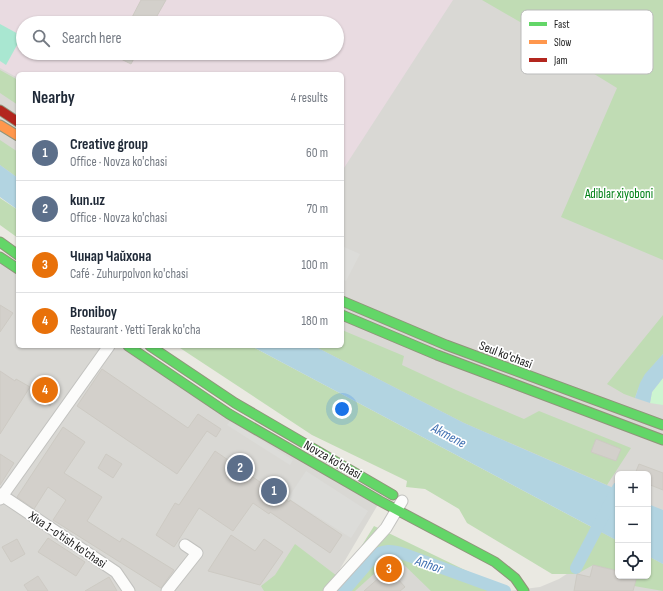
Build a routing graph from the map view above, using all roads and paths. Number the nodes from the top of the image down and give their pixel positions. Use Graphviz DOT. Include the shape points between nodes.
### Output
graph roads {
  1 [pos="0,110"];
  2 [pos="16,121"];
  3 [pos="0,125"];
  4 [pos="16,135"];
  5 [pos="0,242"];
  6 [pos="16,254"];
  7 [pos="0,258"];
  8 [pos="16,268"];
  9 [pos="344,302"];
  10 [pos="344,316"];
  11 [pos="108,348"];
  12 [pos="131,348"];
  13 [pos="153,348"];
  14 [pos="663,425"];
  15 [pos="663,440"];
  16 [pos="1,496"];
  17 [pos="399,505"];
  18 [pos="413,506"];
  19 [pos="468,537"];
  20 [pos="185,545"];
  21 [pos="130,591"];
  22 [pos="167,591"];
  23 [pos="329,591"];
  24 [pos="525,591"];
  1 -- 2 [label="main road"];
  3 -- 4 [label="main road"];
  5 -- 6 [label="main road"];
  7 -- 8 [label="main road"];
  9 -- 14 [label="main road, Seul ko'chasi" via="452,347"];
  10 -- 15 [label="main road, Seul ko'chasi" via="437,355"];
  11 -- 16 [label="street"];
  12 -- 17 [label="main road, Novza ko'chasi" via="229,414"];
  13 -- 17 [label="main road, Novza ko'chasi" via="235,403"];
  16 -- 21 [label="street, Xiva 1-o'tish ko'chasi" via="116,572"];
  17 -- 18 [label="main road, Novza ko'chasi"];
  17 -- 23 [label="street" via="386,528"];
  17 -- 24 [label="main road, Novza ko'chasi" via="506,570"];
  19 -- 24 [label="main road, Novza ko'chasi" via="511,565 520,576"];
  20 -- 22 [label="street" via="197,553"];
}
